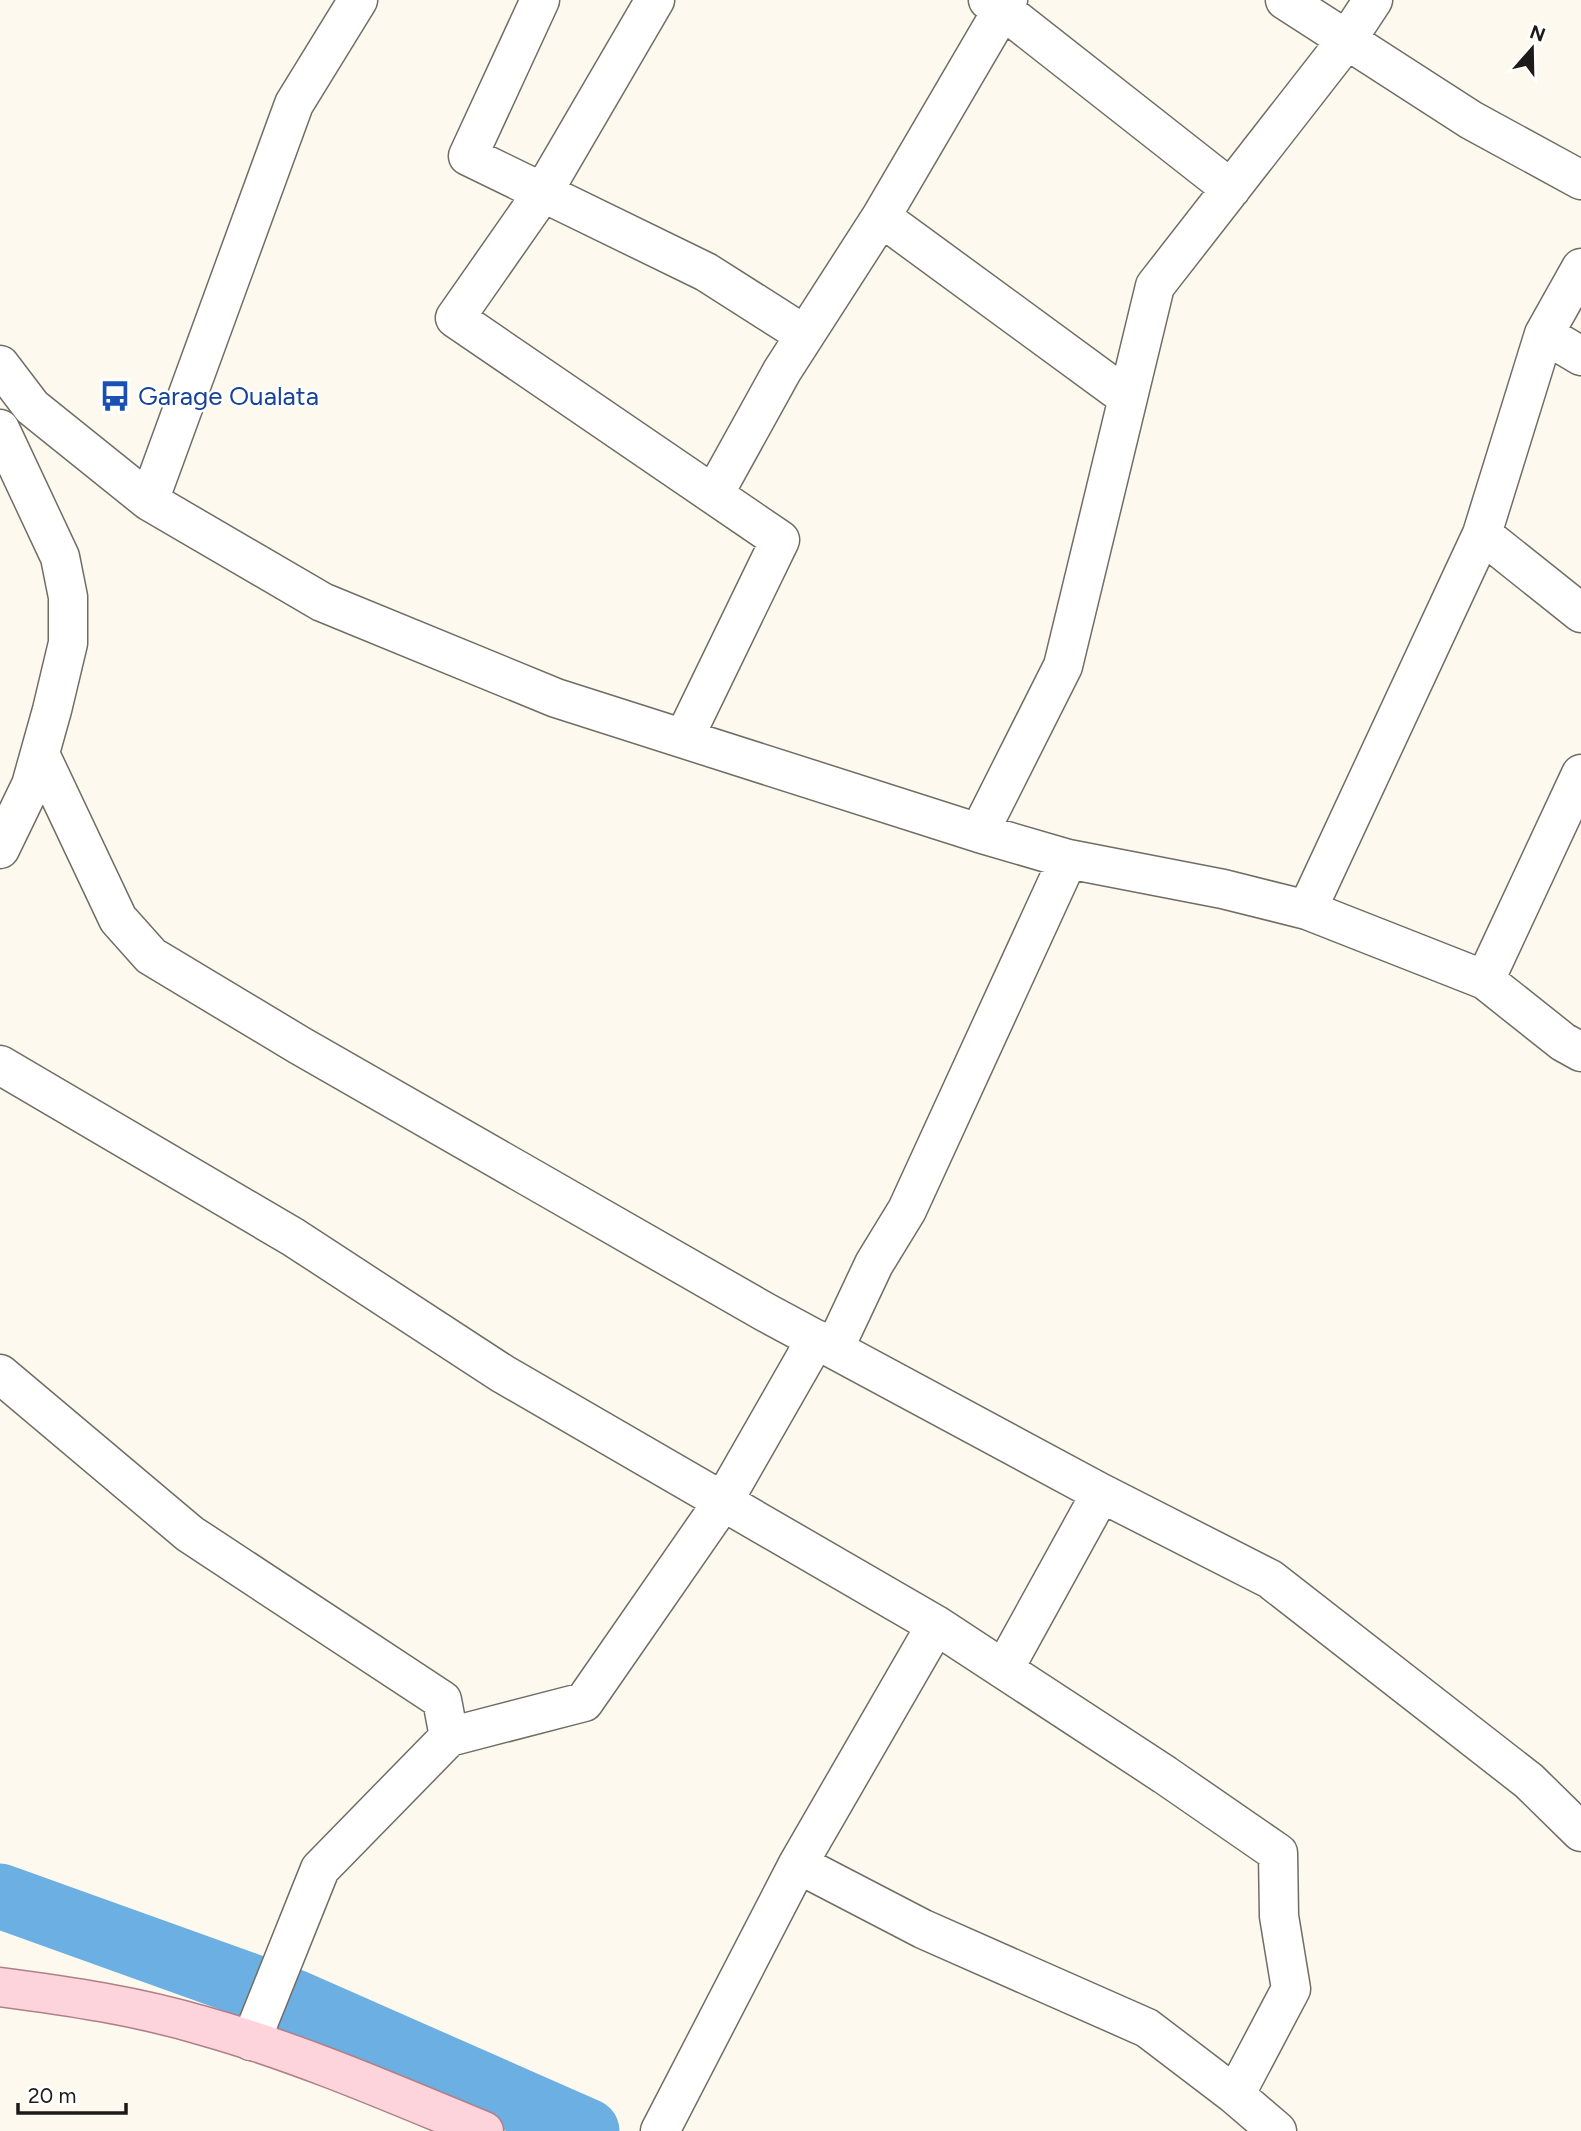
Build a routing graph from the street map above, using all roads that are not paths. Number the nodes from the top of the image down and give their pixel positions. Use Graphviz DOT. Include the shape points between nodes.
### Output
graph roads {
  1 [pos="358,0"];
  2 [pos="540,0"];
  3 [pos="655,0"];
  4 [pos="1285,0"];
  5 [pos="1373,0"];
  6 [pos="999,3"];
  7 [pos="1346,41"];
  8 [pos="1581,180"];
  9 [pos="1231,189"];
  10 [pos="543,192"];
  11 [pos="881,217"];
  12 [pos="1581,268"];
  13 [pos="1545,334"];
  14 [pos="805,335"];
  15 [pos="1581,356"];
  16 [pos="0,365"];
  17 [pos="1128,398"];
  18 [pos="32,407"];
  19 [pos="1,432"];
  20 [pos="714,494"];
  21 [pos="149,501"];
  22 [pos="1482,534"];
  23 [pos="1581,612"];
  24 [pos="684,738"];
  25 [pos="40,754"];
  26 [pos="1581,774"];
  27 [pos="979,833"];
  28 [pos="0,849"];
  29 [pos="1068,859"];
  30 [pos="1307,910"];
  31 [pos="1485,980"];
  32 [pos="1575,1037"];
  33 [pos="0,1065"];
  34 [pos="825,1344"];
  35 [pos="0,1374"];
  36 [pos="1101,1493"];
  37 [pos="724,1500"];
  38 [pos="936,1625"];
  39 [pos="1004,1670"];
  40 [pos="449,1737"];
  41 [pos="1581,1832"];
  42 [pos="798,1864"];
  43 [pos="0,1987"];
  44 [pos="251,2041"];
  45 [pos="1235,2095"];
  46 [pos="484,2131"];
  47 [pos="660,2131"];
  48 [pos="1277,2131"];
  1 -- 21 [label="street" via="295,104"];
  2 -- 10 [label="street" via="468,156"];
  3 -- 10 [label="street"];
  4 -- 7 [label="street"];
  5 -- 7 [label="street"];
  6 -- 9 [label="street"];
  6 -- 11 [label="street"];
  7 -- 8 [label="street" via="1471,120"];
  7 -- 9 [label="street"];
  9 -- 17 [label="street" via="1155,286"];
  10 -- 14 [label="street" via="706,272"];
  10 -- 20 [label="street" via="455,318"];
  11 -- 14 [label="street"];
  11 -- 17 [label="street"];
  12 -- 13 [label="street"];
  13 -- 15 [label="street"];
  13 -- 22 [label="street"];
  14 -- 20 [label="street"];
  16 -- 18 [label="street"];
  17 -- 27 [label="street" via="1063,666"];
  18 -- 19 [label="street"];
  18 -- 21 [label="street"];
  19 -- 25 [label="street" via="60,557 68,597 68,643"];
  20 -- 24 [label="street" via="779,540"];
  21 -- 24 [label="street" via="322,602 556,698"];
  22 -- 23 [label="street"];
  22 -- 30 [label="street"];
  24 -- 27 [label="street"];
  25 -- 28 [label="street" via="31,785"];
  25 -- 34 [label="street" via="118,919 151,956"];
  26 -- 31 [label="street"];
  27 -- 29 [label="street"];
  29 -- 30 [label="street"];
  29 -- 34 [label="street" via="907,1210"];
  30 -- 31 [label="street"];
  31 -- 32 [label="street"];
  33 -- 37 [label="street" via="293,1237 503,1374"];
  34 -- 36 [label="street"];
  34 -- 37 [label="street"];
  35 -- 40 [label="street" via="190,1534 442,1700"];
  36 -- 39 [label="street"];
  36 -- 41 [label="street" via="1270,1578 1529,1781"];
  37 -- 38 [label="street"];
  37 -- 40 [label="street" via="584,1702"];
  38 -- 39 [label="street"];
  38 -- 42 [label="street"];
  39 -- 45 [label="street" via="1278,1853 1279,1916 1292,1989"];
  40 -- 44 [label="street" via="320,1870"];
  42 -- 45 [label="street" via="923,1929 1147,2028"];
  42 -- 47 [label="street"];
  43 -- 44 [label="main road" via="85,1998 204,2025"];
  44 -- 46 [label="main road"];
  45 -- 48 [label="street"];
}
